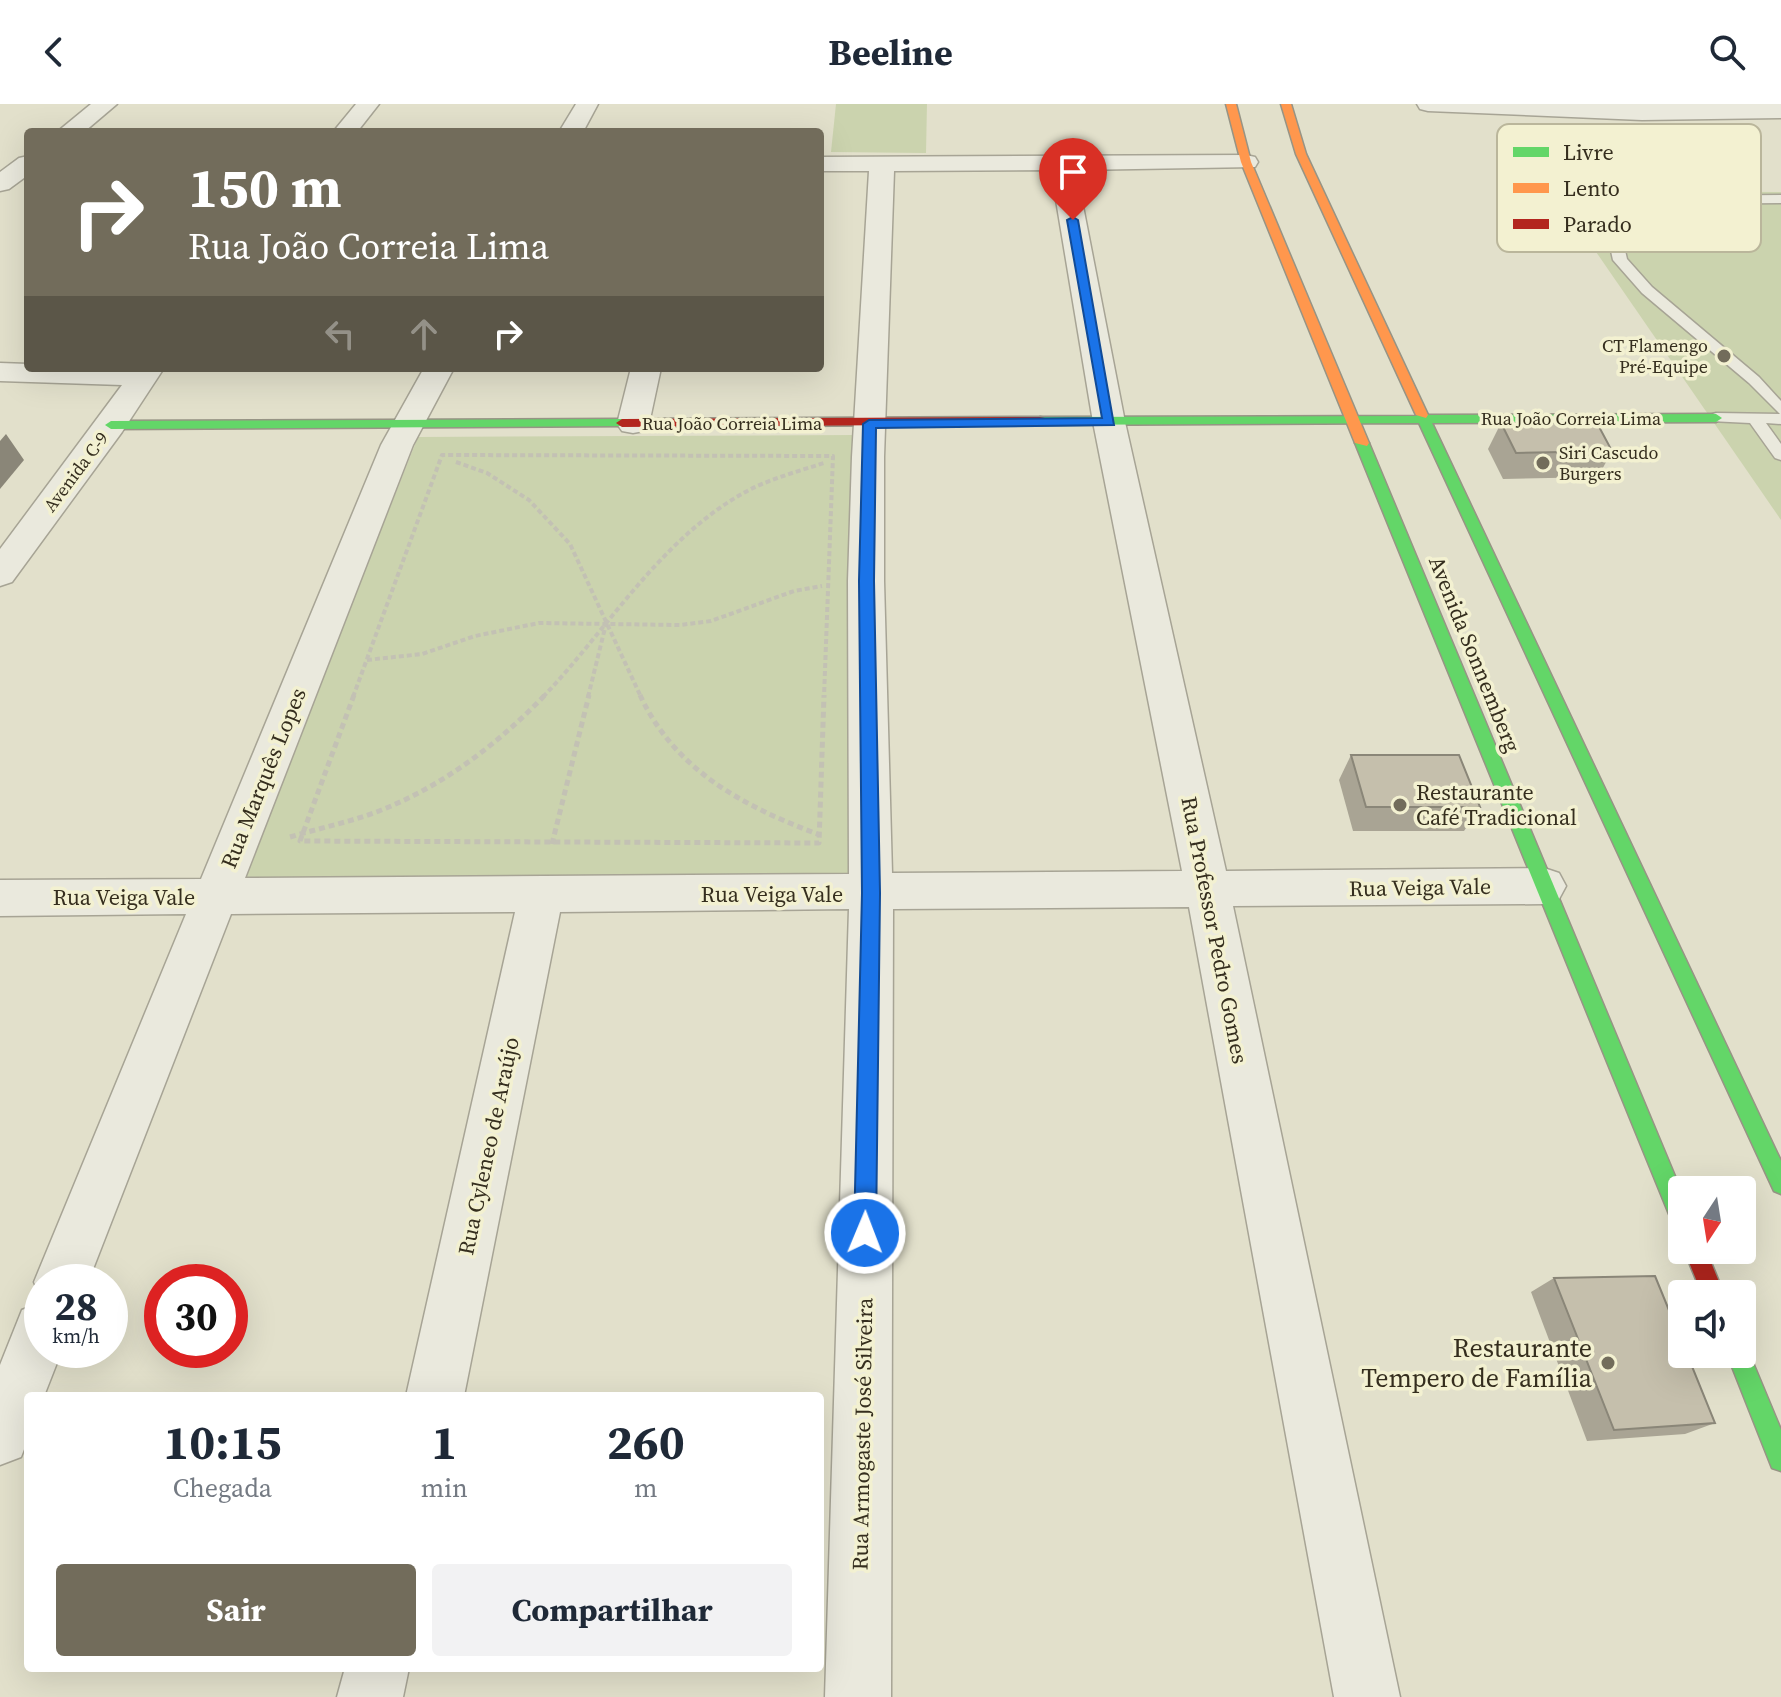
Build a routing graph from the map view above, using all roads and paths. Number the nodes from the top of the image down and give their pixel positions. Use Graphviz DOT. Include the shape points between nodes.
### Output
graph roads {
  1 [pos="106,104"];
  2 [pos="368,104"];
  3 [pos="587,104"];
  4 [pos="1231,104"];
  5 [pos="1286,104"];
  6 [pos="1428,104"];
  7 [pos="1639,108"];
  8 [pos="1781,111"];
  9 [pos="74,128"];
  10 [pos="348,128"];
  11 [pos="573,128"];
  12 [pos="1062,162"];
  13 [pos="1246,162"];
  14 [pos="824,164"];
  15 [pos="882,164"];
  16 [pos="24,166"];
  17 [pos="0,184"];
  18 [pos="1761,199"];
  19 [pos="1781,199"];
  20 [pos="1618,252"];
  21 [pos="0,372"];
  22 [pos="437,372"];
  23 [pos="645,372"];
  24 [pos="145,373"];
  25 [pos="1781,410"];
  26 [pos="1716,418"];
  27 [pos="1781,419"];
  28 [pos="1352,420"];
  29 [pos="1427,420"];
  30 [pos="1756,420"];
  31 [pos="1109,422"];
  32 [pos="633,424"];
  33 [pos="111,425"];
  34 [pos="402,435"];
  35 [pos="857,447"];
  36 [pos="1781,455"];
  37 [pos="442,458"];
  38 [pos="0,574"];
  39 [pos="848,583"];
  40 [pos="607,623"];
  41 [pos="312,659"];
  42 [pos="366,660"];
  43 [pos="303,833"];
  44 [pos="820,834"];
  45 [pos="552,841"];
  46 [pos="233,854"];
  47 [pos="871,875"];
  48 [pos="1544,886"];
  49 [pos="1208,890"];
  50 [pos="541,895"];
  51 [pos="214,896"];
  52 [pos="0,898"];
  53 [pos="1781,1184"];
  54 [pos="1668,1185"];
  55 [pos="68,1264"];
  56 [pos="27,1368"];
  57 [pos="1744,1368"];
  58 [pos="436,1392"];
  59 [pos="0,1436"];
  60 [pos="1781,1459"];
  61 [pos="376,1672"];
  62 [pos="370,1697"];
  63 [pos="858,1697"];
  64 [pos="1367,1697"];
  1 -- 9 [label="street"];
  2 -- 10 [label="street"];
  3 -- 11 [label="street"];
  4 -- 13 [label="street, Avenida Sonnemberg"];
  5 -- 29 [label="street" via="1301,154"];
  6 -- 7 [label="street"];
  7 -- 8 [label="street"];
  12 -- 13 [label="street"];
  12 -- 15 [label="street"];
  12 -- 31 [label="street, Rua Professor Pedro Gomes"];
  13 -- 28 [label="street, Avenida Sonnemberg"];
  14 -- 15 [label="street"];
  15 -- 35 [label="street, Rua Armogaste José Silveira"];
  16 -- 17 [label="street"];
  18 -- 19 [label="lane"];
  20 -- 25 [label="lane" via="1647,290 1754,380"];
  21 -- 24 [label="street"];
  22 -- 34 [label="street, Rua Marquês Lopes"];
  23 -- 32 [label="street"];
  24 -- 33 [label="street, Avenida C-9"];
  26 -- 29 [label="street, Rua João Correia Lima"];
  26 -- 30 [label="lane"];
  27 -- 30 [label="lane"];
  28 -- 29 [label="street, Rua João Correia Lima"];
  28 -- 31 [label="street, Rua João Correia Lima"];
  28 -- 48 [label="street, Avenida Sonnemberg"];
  29 -- 53 [label="street"];
  30 -- 36 [label="lane"];
  31 -- 35 [label="street, Rua João Correia Lima"];
  31 -- 49 [label="street, Rua Professor Pedro Gomes"];
  32 -- 34 [label="street, Rua João Correia Lima"];
  32 -- 35 [label="street, Rua João Correia Lima"];
  33 -- 34 [label="street, Rua João Correia Lima"];
  33 -- 38 [label="street, Avenida C-9"];
  34 -- 37 [label="path"];
  34 -- 41 [label="street, Rua Marquês Lopes"];
  35 -- 37 [label="path" via="833,456"];
  35 -- 39 [label="street, Rua Armogaste José Silveira"];
  35 -- 39 [label="path"];
  35 -- 40 [label="path" via="740,496 690,533"];
  37 -- 40 [label="path" via="487,473 529,500 570,544"];
  37 -- 42 [label="path"];
  39 -- 40 [label="path" via="794,591 711,621"];
  39 -- 44 [label="path"];
  39 -- 47 [label="street, Rua Armogaste José Silveira"];
  40 -- 42 [label="path" via="505,628 422,654"];
  40 -- 43 [label="path" via="528,713 448,776 357,819"];
  40 -- 44 [label="path" via="648,712 691,765 725,794 776,820"];
  40 -- 45 [label="path"];
  41 -- 42 [label="path"];
  41 -- 46 [label="street, Rua Marquês Lopes"];
  42 -- 43 [label="path"];
  43 -- 45 [label="path" via="300,841"];
  43 -- 46 [label="path"];
  44 -- 45 [label="path" via="819,843"];
  44 -- 47 [label="path"];
  45 -- 50 [label="path"];
  46 -- 51 [label="street, Rua Marquês Lopes"];
  47 -- 49 [label="street, Rua Veiga Vale"];
  47 -- 50 [label="street, Rua Veiga Vale"];
  47 -- 63 [label="street, Rua Armogaste José Silveira"];
  48 -- 49 [label="street, Rua Veiga Vale"];
  48 -- 54 [label="street, Avenida Sonnemberg"];
  49 -- 64 [label="street, Rua Professor Pedro Gomes"];
  50 -- 51 [label="street, Rua Veiga Vale"];
  50 -- 58 [label="street, Rua Cyleneo de Araújo"];
  51 -- 52 [label="street, Rua Veiga Vale"];
  51 -- 55 [label="street, Rua Marquês Lopes"];
  56 -- 59 [label="street"];
  57 -- 60 [label="street"];
  61 -- 62 [label="street"];
}
